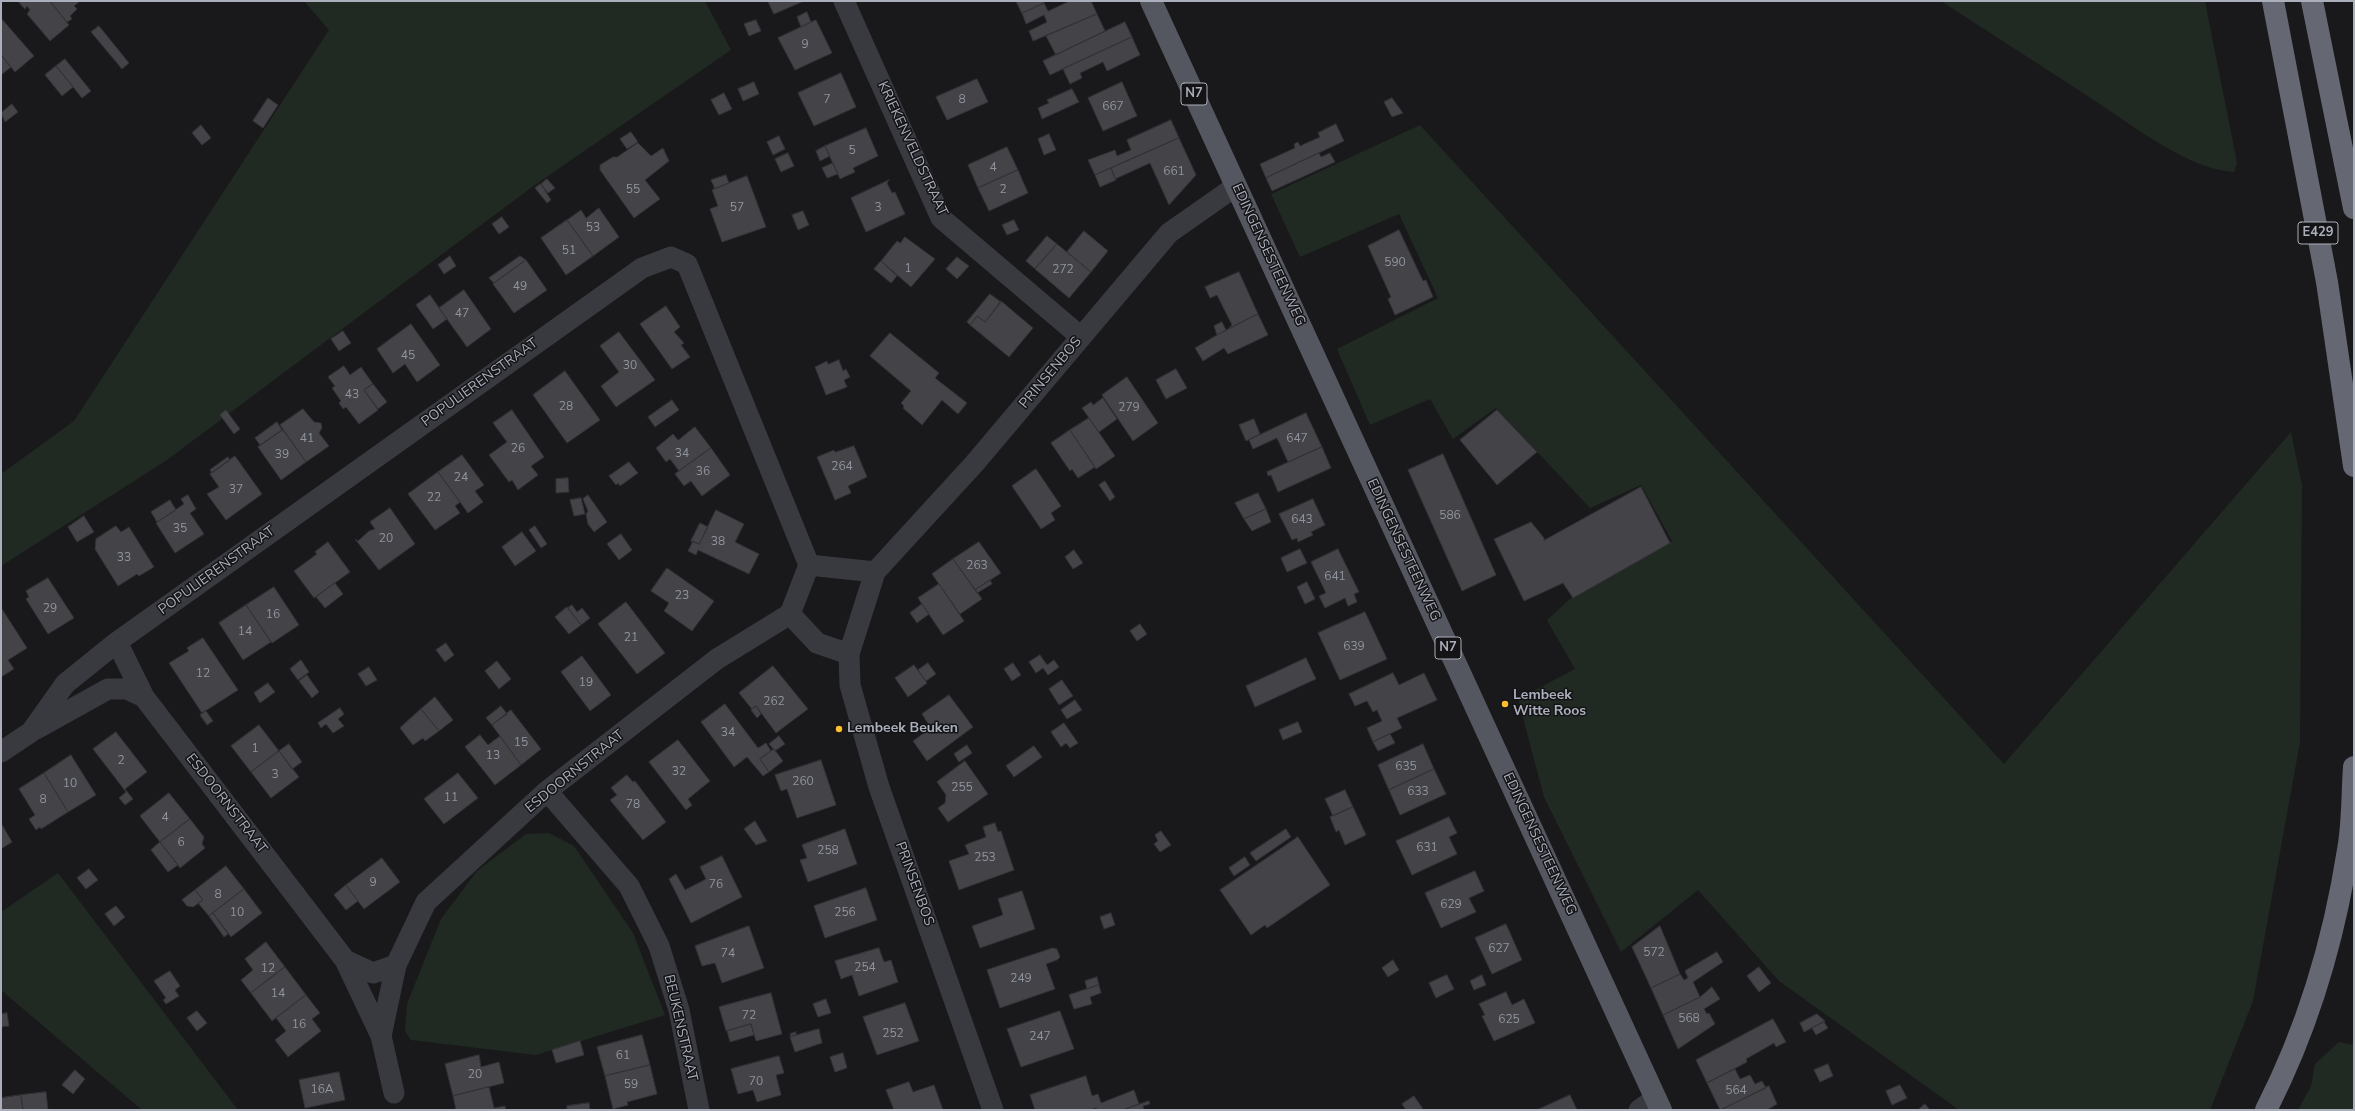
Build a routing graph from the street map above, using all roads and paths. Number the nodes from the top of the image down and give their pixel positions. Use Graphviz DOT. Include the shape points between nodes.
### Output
graph roads {
  1 [pos="844,1"];
  2 [pos="1151,1"];
  3 [pos="2273,1"];
  4 [pos="2312,1"];
  5 [pos="1236,186"];
  6 [pos="2354,208"];
  7 [pos="1081,337"];
  8 [pos="2354,466"];
  9 [pos="809,565"];
  10 [pos="875,572"];
  11 [pos="790,614"];
  12 [pos="117,642"];
  13 [pos="849,654"];
  14 [pos="144,697"];
  15 [pos="30,732"];
  16 [pos="1,752"];
  17 [pos="2354,767"];
  18 [pos="547,791"];
  19 [pos="345,960"];
  20 [pos="396,965"];
  21 [pos="381,1036"];
  22 [pos="394,1093"];
  23 [pos="1652,1106"];
  24 [pos="699,1110"];
  25 [pos="993,1110"];
  26 [pos="2266,1110"];
  1 -- 7 [label="street, KRIEKENVELDSTRAAT" via="941,218"];
  2 -- 5 [label="main road, EDINGENSESTEENWEG / N7"];
  3 -- 8 [label="highway, E429" via="2327,282"];
  4 -- 6 [label="highway"];
  5 -- 7 [label="street, PRINSENBOS" via="1169,233"];
  5 -- 23 [label="main road, EDINGENSESTEENWEG / N7"];
  7 -- 10 [label="street, PRINSENBOS" via="974,464"];
  9 -- 10 [label="street"];
  9 -- 11 [label="street"];
  9 -- 12 [label="street, POPULIERENSTRAAT" via="687,264 671,257 642,268"];
  10 -- 13 [label="street, PRINSENBOS"];
  11 -- 13 [label="street" via="817,643"];
  11 -- 18 [label="street, ESDOORNSTRAAT" via="717,659"];
  12 -- 14 [label="street, ESDOORNSTRAAT"];
  12 -- 15 [label="street, POPULIERENSTRAAT" via="65,684"];
  13 -- 25 [label="street, PRINSENBOS" via="850,685 879,787"];
  14 -- 15 [label="street, POPULIERENSTRAAT" via="127,689 108,688"];
  14 -- 19 [label="street, ESDOORNSTRAAT"];
  15 -- 16 [label="street, POPULIERENSTRAAT"];
  17 -- 26 [label="highway" via="2349,848 2332,936 2312,1002 2286,1071"];
  18 -- 20 [label="street, ESDOORNSTRAAT" via="426,902"];
  18 -- 24 [label="street, BEUKENSTRAAT" via="629,886 660,946 679,1010"];
  19 -- 20 [label="street, ESDOORNSTRAAT" via="373,973"];
  19 -- 21 [label="street, ESDOORNSTRAAT"];
  20 -- 21 [label="street, ESDOORNSTRAAT"];
  21 -- 22 [label="street, ESDOORNSTRAAT"];
}
